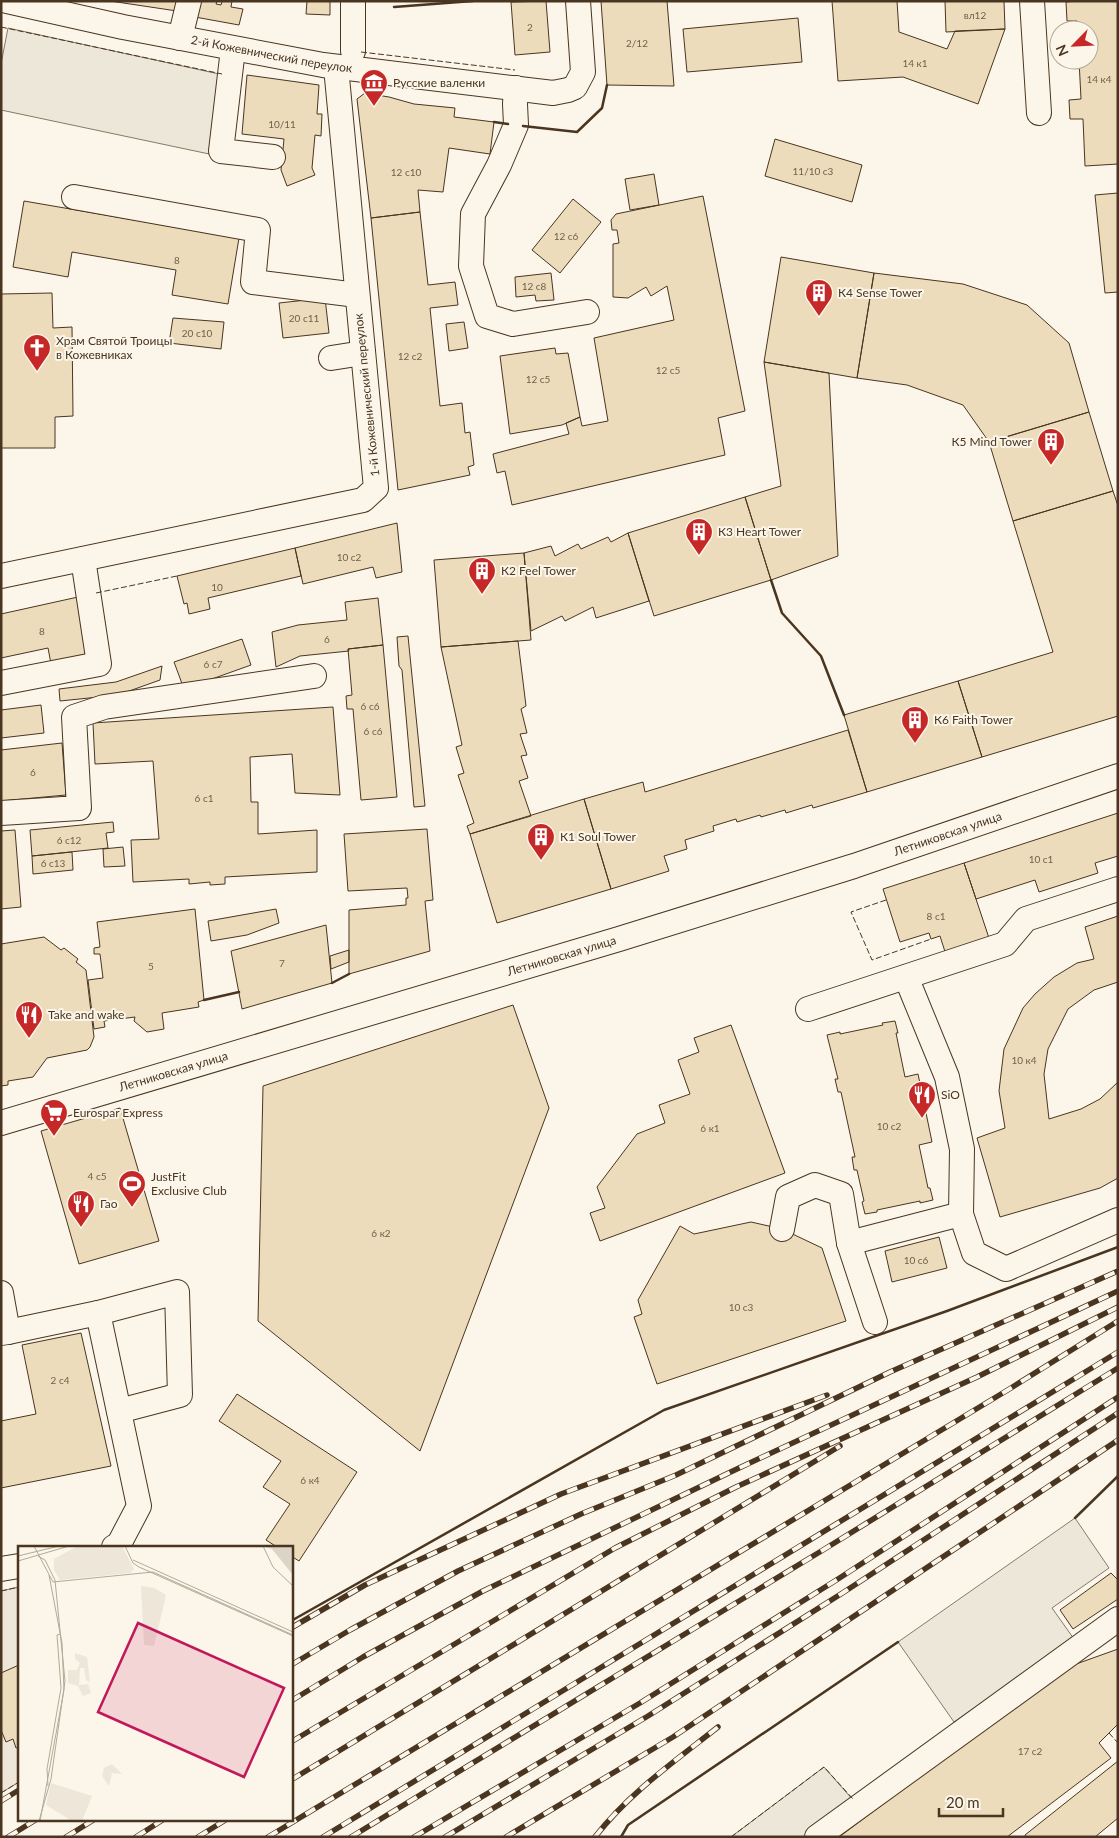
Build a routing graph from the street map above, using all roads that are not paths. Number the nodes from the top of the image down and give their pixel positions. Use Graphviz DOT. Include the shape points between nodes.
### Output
graph roads {
  1 [pos="7,1"];
  2 [pos="189,1"];
  3 [pos="353,1"];
  4 [pos="358,1"];
  5 [pos="578,1"];
  6 [pos="1032,1"];
  7 [pos="90,10"];
  8 [pos="180,38"];
  9 [pos="233,49"];
  10 [pos="344,59"];
  11 [pos="516,88"];
  12 [pos="1039,113"];
  13 [pos="273,157"];
  14 [pos="74,197"];
  15 [pos="357,295"];
  16 [pos="587,312"];
  17 [pos="363,354"];
  18 [pos="331,358"];
  19 [pos="83,559"];
  20 [pos="1,576"];
  21 [pos="314,676"];
  22 [pos="1,683"];
  23 [pos="1118,776"];
  24 [pos="1,813"];
  25 [pos="1118,889"];
  26 [pos="906,977"];
  27 [pos="808,1009"];
  28 [pos="1,1123"];
  29 [pos="961,1214"];
  30 [pos="1118,1220"];
  31 [pos="782,1229"];
  32 [pos="849,1243"];
  33 [pos="1,1293"];
  34 [pos="98,1313"];
  35 [pos="874,1322"];
  36 [pos="5,1332"];
  37 [pos="119,1411"];
  38 [pos="118,1546"];
  39 [pos="18,1566"];
  40 [pos="1,1570"];
  41 [pos="1118,1619"];
  42 [pos="817,1837"];
  1 -- 7 [label="street, 2-й Кожевнический переулок"];
  2 -- 8 [label="street"];
  3 -- 4 [label="street"];
  3 -- 10 [label="street, 1-й Кожевнический переулок"];
  5 -- 11 [label="street, 2-й Кожевнический переулок" via="583,72 575,87 553,93"];
  6 -- 12 [label="street"];
  7 -- 8 [label="street, 2-й Кожевнический переулок"];
  8 -- 9 [label="street, 2-й Кожевнический переулок"];
  9 -- 10 [label="street, 2-й Кожевнический переулок"];
  9 -- 13 [label="street" via="221,151"];
  10 -- 11 [label="street, 2-й Кожевнический переулок"];
  10 -- 15 [label="street, 1-й Кожевнический переулок"];
  11 -- 16 [label="street" via="516,125 473,214 471,266 487,316 513,324"];
  14 -- 15 [label="street" via="258,230 252,282"];
  15 -- 17 [label="street, 1-й Кожевнический переулок"];
  17 -- 18 [label="street"];
  17 -- 19 [label="street, 1-й Кожевнический переулок" via="376,488 370,495 362,500"];
  19 -- 20 [label="street, 1-й Кожевнический переулок"];
  19 -- 22 [label="street" via="98,664"];
  21 -- 24 [label="street" via="104,707 74,717 79,808"];
  23 -- 28 [label="street, Летниковская улица" via="854,866 619,940"];
  25 -- 26 [label="street" via="1026,919 1005,944"];
  26 -- 27 [label="street"];
  26 -- 29 [label="street" via="947,1077 962,1149"];
  29 -- 30 [label="street" via="974,1253 1006,1268"];
  29 -- 32 [label="street"];
  31 -- 32 [label="street" via="788,1197 815,1185 841,1194"];
  32 -- 35 [label="street"];
  33 -- 36 [label="street"];
  34 -- 36 [label="street"];
  34 -- 37 [label="street"];
  34 -- 37 [label="street" via="176,1292 180,1395"];
  37 -- 38 [label="street" via="139,1506"];
  39 -- 40 [label="street"];
  41 -- 42 [label="street"];
}
